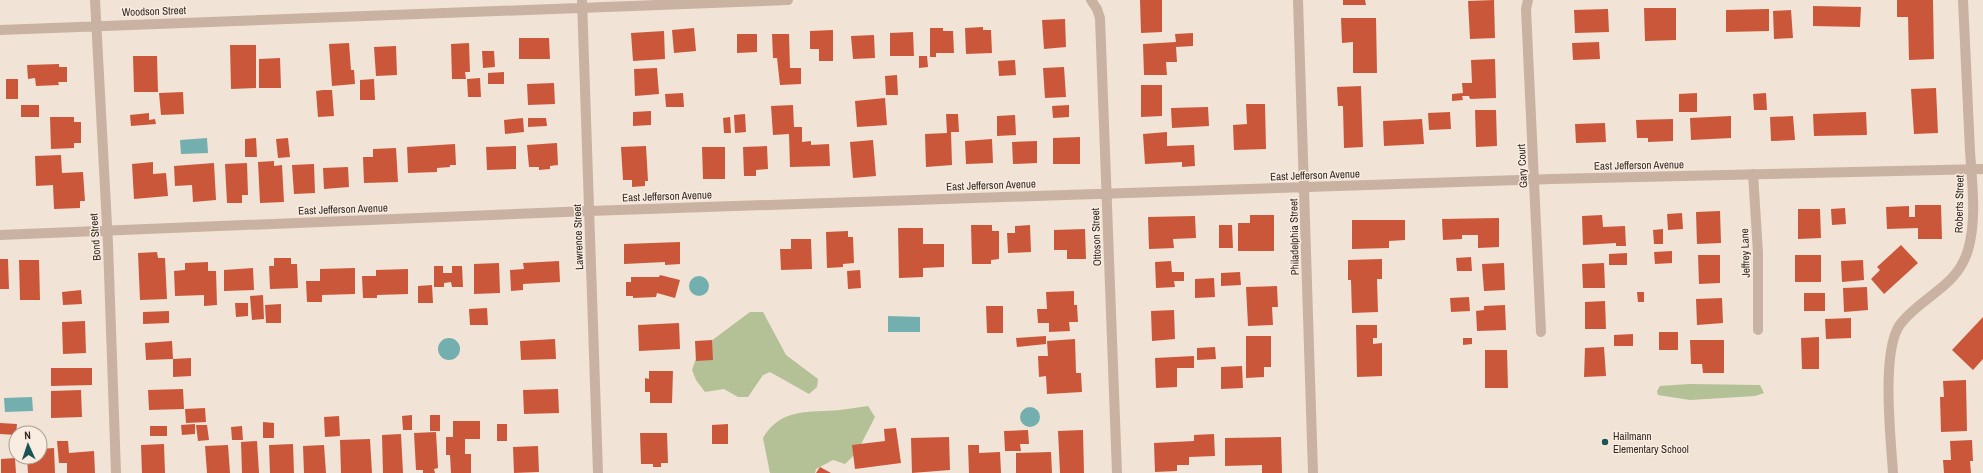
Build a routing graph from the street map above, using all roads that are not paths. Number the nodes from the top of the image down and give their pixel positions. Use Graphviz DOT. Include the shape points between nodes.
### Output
graph roads {
  1 [pos="95,0"];
  2 [pos="788,0"];
  3 [pos="1092,0"];
  4 [pos="1298,0"];
  5 [pos="1528,0"];
  6 [pos="1963,0"];
  7 [pos="582,4"];
  8 [pos="96,26"];
  9 [pos="0,30"];
  10 [pos="1983,168"];
  11 [pos="1971,169"];
  12 [pos="1754,174"];
  13 [pos="1535,180"];
  14 [pos="1305,188"];
  15 [pos="1107,193"];
  16 [pos="589,211"];
  17 [pos="107,231"];
  18 [pos="0,235"];
  19 [pos="1758,330"];
  20 [pos="1541,332"];
  21 [pos="116,473"];
  22 [pos="598,473"];
  23 [pos="1117,473"];
  24 [pos="1313,473"];
  25 [pos="1893,473"];
  1 -- 8 [label="street, Bond Street"];
  2 -- 7 [label="street, Woodson Street"];
  3 -- 15 [label="street, Ottoson Street" via="1100,18"];
  4 -- 14 [label="street, Philadelphia Street"];
  5 -- 13 [label="street, Gary Court" via="1526,9"];
  6 -- 11 [label="street, Roberts Street"];
  7 -- 8 [label="street, Woodson Street"];
  7 -- 16 [label="street, Lawrence Street"];
  8 -- 9 [label="street, Woodson Street"];
  8 -- 17 [label="street, Bond Street"];
  10 -- 11 [label="street, East Jefferson Avenue"];
  11 -- 12 [label="street, East Jefferson Avenue"];
  11 -- 25 [label="street, Roberts Street" via="1972,234 1962,265 1950,281 1901,322 1895,332 1889,361"];
  12 -- 13 [label="street, East Jefferson Avenue"];
  12 -- 19 [label="street, Jeffrey Lane"];
  13 -- 14 [label="street, East Jefferson Avenue"];
  13 -- 20 [label="street, Gary Court"];
  14 -- 15 [label="street, East Jefferson Avenue"];
  14 -- 24 [label="street, Philadelphia Street"];
  15 -- 16 [label="street, East Jefferson Avenue"];
  15 -- 23 [label="street, Ottoson Street"];
  16 -- 17 [label="street, East Jefferson Avenue"];
  16 -- 22 [label="street, Lawrence Street"];
  17 -- 18 [label="street, East Jefferson Avenue"];
  17 -- 21 [label="street, Bond Street"];
}
